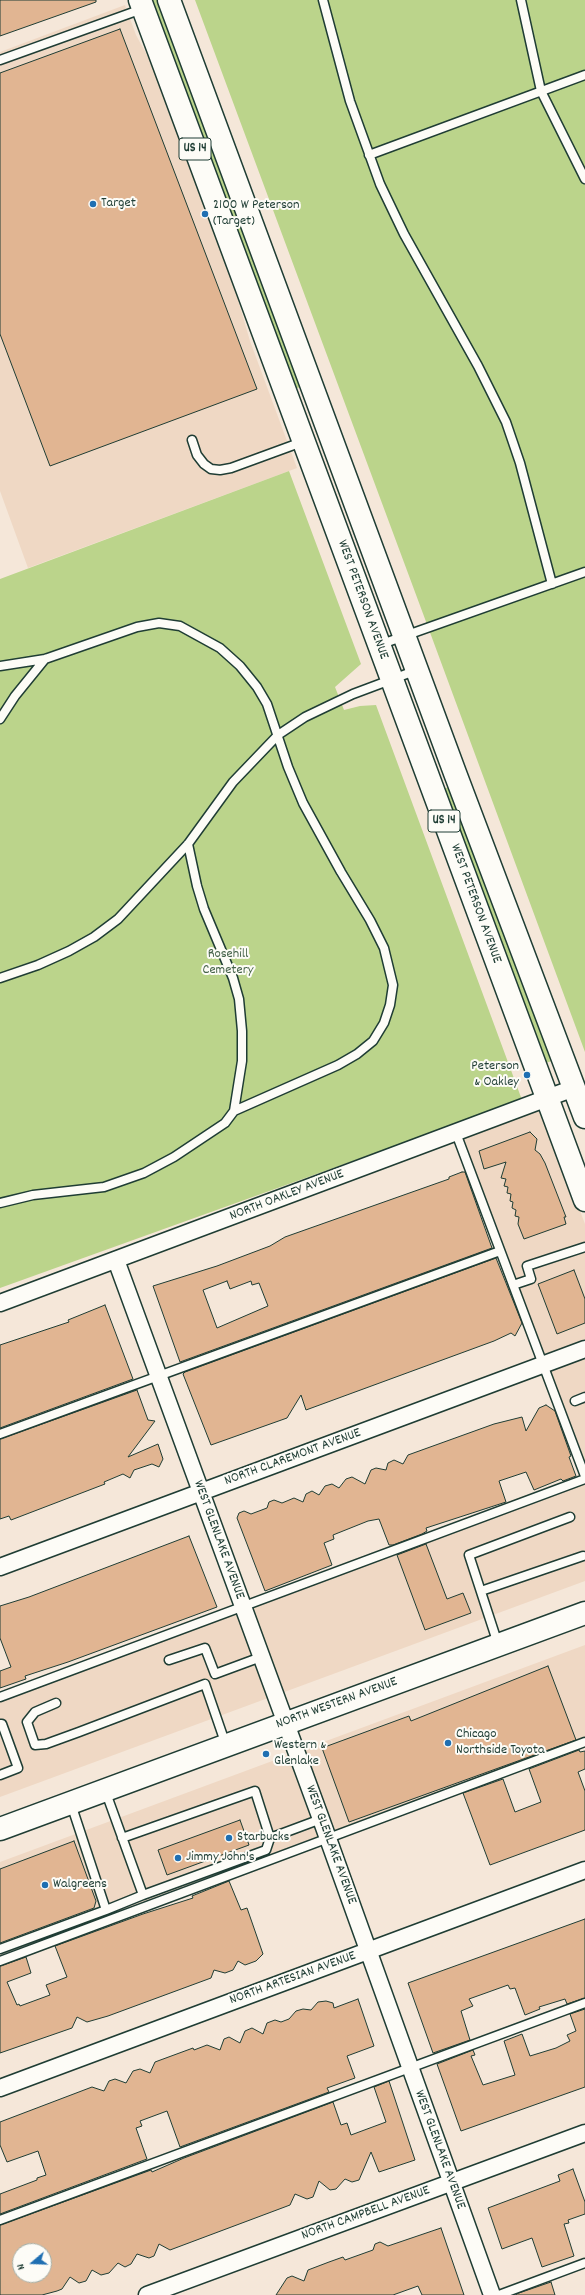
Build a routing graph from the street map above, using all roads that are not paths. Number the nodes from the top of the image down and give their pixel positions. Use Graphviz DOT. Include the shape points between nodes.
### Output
graph roads {
  1 [pos="169,0"];
  2 [pos="323,0"];
  3 [pos="521,0"];
  4 [pos="142,5"];
  5 [pos="0,60"];
  6 [pos="585,75"];
  7 [pos="540,91"];
  8 [pos="369,155"];
  9 [pos="585,179"];
  10 [pos="192,440"];
  11 [pos="303,442"];
  12 [pos="585,572"];
  13 [pos="552,584"];
  14 [pos="404,636"];
  15 [pos="378,645"];
  16 [pos="45,659"];
  17 [pos="0,666"];
  18 [pos="417,670"];
  19 [pos="391,679"];
  20 [pos="0,719"];
  21 [pos="278,735"];
  22 [pos="188,844"];
  23 [pos="0,978"];
  24 [pos="574,1088"];
  25 [pos="547,1098"];
  26 [pos="234,1111"];
  27 [pos="585,1117"];
  28 [pos="456,1133"];
  29 [pos="585,1200"];
  30 [pos="0,1203"];
  31 [pos="585,1247"];
  32 [pos="500,1251"];
  33 [pos="116,1260"];
  34 [pos="513,1285"];
  35 [pos="0,1303"];
  36 [pos="585,1350"];
  37 [pos="543,1365"];
  38 [pos="158,1375"];
  39 [pos="585,1397"];
  40 [pos="575,1401"];
  41 [pos="0,1434"];
  42 [pos="585,1478"];
  43 [pos="201,1492"];
  44 [pos="570,1516"];
  45 [pos="583,1556"];
  46 [pos="0,1567"];
  47 [pos="481,1591"];
  48 [pos="243,1607"];
  49 [pos="585,1613"];
  50 [pos="499,1645"];
  51 [pos="261,1657"];
  52 [pos="169,1660"];
  53 [pos="215,1674"];
  54 [pos="205,1684"];
  55 [pos="0,1697"];
  56 [pos="56,1703"];
  57 [pos="0,1724"];
  58 [pos="286,1724"];
  59 [pos="585,1742"];
  60 [pos="226,1745"];
  61 [pos="0,1775"];
  62 [pos="105,1790"];
  63 [pos="71,1803"];
  64 [pos="321,1819"];
  65 [pos="0,1829"];
  66 [pos="122,1838"];
  67 [pos="270,1838"];
  68 [pos="328,1839"];
  69 [pos="585,1870"];
  70 [pos="143,1895"];
  71 [pos="106,1910"];
  72 [pos="0,1949"];
  73 [pos="368,1951"];
  74 [pos="0,1961"];
  75 [pos="585,2003"];
  76 [pos="410,2068"];
  77 [pos="0,2088"];
  78 [pos="585,2133"];
  79 [pos="450,2183"];
  80 [pos="0,2220"];
  81 [pos="585,2263"];
  82 [pos="147,2295"];
  83 [pos="492,2295"];
  84 [pos="499,2295"];
  1 -- 14 [label="main road, WEST PETERSON AVENUE / US 14"];
  2 -- 8 [label="lane" via="350,101"];
  3 -- 7 [label="lane"];
  4 -- 5 [label="lane"];
  4 -- 11 [label="main road, WEST PETERSON AVENUE / US 14"];
  6 -- 7 [label="lane"];
  7 -- 8 [label="lane"];
  7 -- 9 [label="lane"];
  8 -- 13 [label="lane" via="404,234 478,366 506,422 520,463"];
  10 -- 11 [label="lane" via="197,455 204,464 211,469 220,470"];
  11 -- 15 [label="main road, WEST PETERSON AVENUE / US 14"];
  12 -- 13 [label="lane"];
  13 -- 14 [label="lane"];
  14 -- 15 [label="lane"];
  14 -- 18 [label="main road, WEST PETERSON AVENUE / US 14"];
  15 -- 19 [label="main road, WEST PETERSON AVENUE / US 14"];
  16 -- 17 [label="lane"];
  16 -- 20 [label="lane"];
  16 -- 21 [label="lane" via="137,627 159,623 180,626 220,648 240,666 267,704"];
  18 -- 19 [label="lane"];
  18 -- 24 [label="main road, WEST PETERSON AVENUE / US 14"];
  19 -- 21 [label="lane" via="304,718"];
  19 -- 25 [label="main road, WEST PETERSON AVENUE / US 14"];
  21 -- 22 [label="lane" via="233,782"];
  21 -- 26 [label="lane" via="303,803 384,948 393,985 384,1023 373,1041 357,1054"];
  22 -- 23 [label="lane" via="118,919 94,937 38,965"];
  22 -- 26 [label="lane" via="202,901 239,999 242,1061"];
  24 -- 25 [label="street, NORTH OAKLEY AVENUE"];
  24 -- 27 [label="main road, WEST PETERSON AVENUE / US 14"];
  25 -- 28 [label="street, NORTH OAKLEY AVENUE"];
  25 -- 29 [label="main road, WEST PETERSON AVENUE / US 14"];
  26 -- 30 [label="lane" via="225,1123 174,1158 130,1178 104,1187 33,1195"];
  28 -- 32 [label="lane"];
  28 -- 33 [label="street, NORTH OAKLEY AVENUE"];
  31 -- 34 [label="lane" via="526,1266 530,1279"];
  32 -- 34 [label="lane"];
  32 -- 38 [label="lane"];
  33 -- 35 [label="street, NORTH OAKLEY AVENUE"];
  33 -- 38 [label="street, WEST GLENLAKE AVENUE"];
  34 -- 37 [label="lane"];
  36 -- 37 [label="street, NORTH CLAREMONT AVENUE"];
  37 -- 42 [label="lane"];
  37 -- 43 [label="street, NORTH CLAREMONT AVENUE"];
  38 -- 41 [label="lane"];
  38 -- 43 [label="street, WEST GLENLAKE AVENUE"];
  39 -- 40 [label="lane"];
  42 -- 48 [label="lane"];
  43 -- 46 [label="street, NORTH CLAREMONT AVENUE"];
  43 -- 48 [label="street, WEST GLENLAKE AVENUE"];
  44 -- 47 [label="lane" via="469,1555"];
  45 -- 47 [label="lane"];
  47 -- 50 [label="lane"];
  48 -- 51 [label="street, WEST GLENLAKE AVENUE"];
  48 -- 55 [label="lane"];
  49 -- 50 [label="main road, NORTH WESTERN AVENUE"];
  50 -- 58 [label="main road, NORTH WESTERN AVENUE"];
  51 -- 53 [label="lane"];
  51 -- 58 [label="street, WEST GLENLAKE AVENUE"];
  52 -- 53 [label="lane" via="205,1648"];
  53 -- 54 [label="lane"];
  54 -- 56 [label="lane" via="79,1732 36,1745 27,1722 35,1712"];
  54 -- 60 [label="lane"];
  57 -- 61 [label="lane" via="18,1768"];
  58 -- 60 [label="main road, NORTH WESTERN AVENUE"];
  58 -- 64 [label="street, WEST GLENLAKE AVENUE"];
  59 -- 68 [label="lane"];
  60 -- 62 [label="main road, NORTH WESTERN AVENUE"];
  62 -- 63 [label="main road, NORTH WESTERN AVENUE"];
  62 -- 66 [label="lane"];
  63 -- 65 [label="main road, NORTH WESTERN AVENUE"];
  63 -- 71 [label="lane"];
  64 -- 67 [label="lane"];
  64 -- 68 [label="street, WEST GLENLAKE AVENUE"];
  66 -- 67 [label="lane" via="255,1791"];
  66 -- 70 [label="lane"];
  67 -- 70 [label="lane" via="266,1850"];
  68 -- 73 [label="street, WEST GLENLAKE AVENUE"];
  68 -- 74 [label="lane"];
  69 -- 73 [label="street, NORTH ARTESIAN AVENUE"];
  70 -- 71 [label="lane"];
  71 -- 72 [label="lane"];
  73 -- 76 [label="street, WEST GLENLAKE AVENUE"];
  73 -- 77 [label="street, NORTH ARTESIAN AVENUE"];
  75 -- 76 [label="lane"];
  76 -- 79 [label="street, WEST GLENLAKE AVENUE"];
  76 -- 80 [label="lane"];
  78 -- 79 [label="street, NORTH CAMPBELL AVENUE"];
  79 -- 82 [label="street, NORTH CAMPBELL AVENUE"];
  79 -- 83 [label="street, WEST GLENLAKE AVENUE"];
  81 -- 84 [label="lane"];
}
